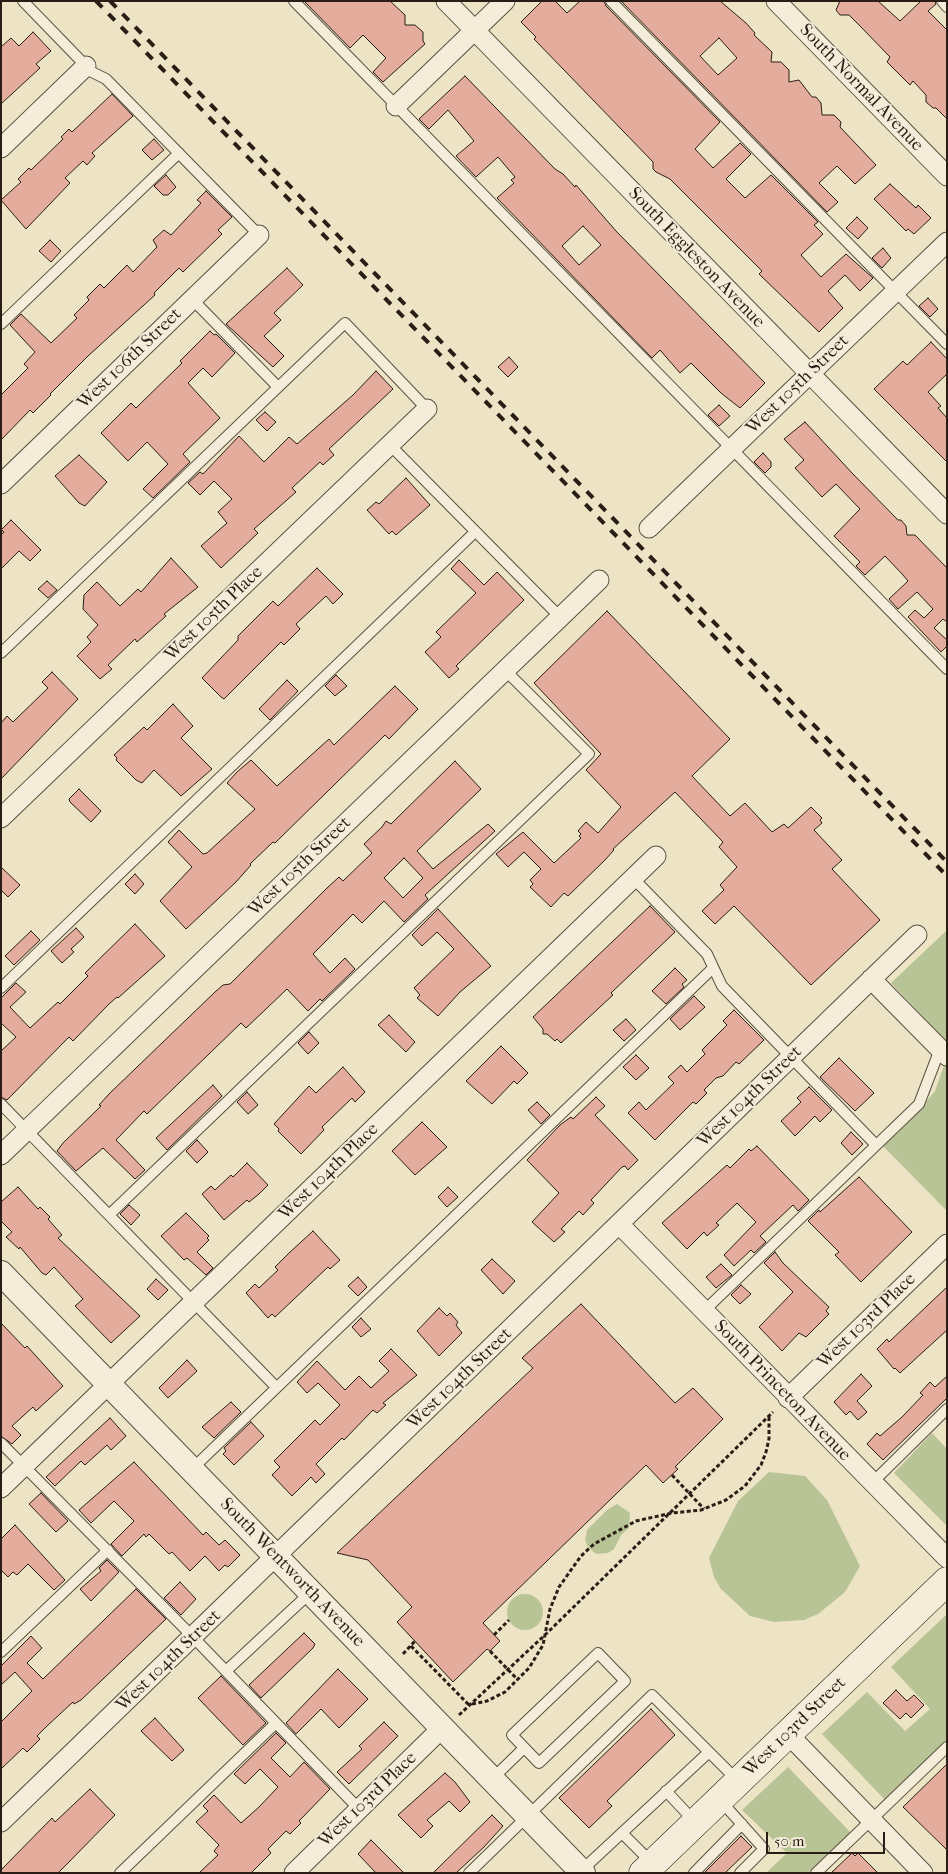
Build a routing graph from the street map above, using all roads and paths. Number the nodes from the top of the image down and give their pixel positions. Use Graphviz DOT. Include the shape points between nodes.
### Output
graph roads {
  1 [pos="23,1"];
  2 [pos="294,1"];
  3 [pos="446,1"];
  4 [pos="505,1"];
  5 [pos="611,1"];
  6 [pos="776,1"];
  7 [pos="942,1"];
  8 [pos="947,7"];
  9 [pos="474,31"];
  10 [pos="85,67"];
  11 [pos="396,106"];
  12 [pos="1,148"];
  13 [pos="179,153"];
  14 [pos="947,176"];
  15 [pos="259,235"];
  16 [pos="947,242"];
  17 [pos="895,291"];
  18 [pos="192,299"];
  19 [pos="1,324"];
  20 [pos="947,344"];
  21 [pos="810,374"];
  22 [pos="278,388"];
  23 [pos="427,409"];
  24 [pos="390,445"];
  25 [pos="732,449"];
  26 [pos="1,484"];
  27 [pos="947,514"];
  28 [pos="649,528"];
  29 [pos="475,532"];
  30 [pos="599,580"];
  31 [pos="560,617"];
  32 [pos="1,653"];
  33 [pos="947,669"];
  34 [pos="505,670"];
  35 [pos="1,818"];
  36 [pos="656,856"];
  37 [pos="633,878"];
  38 [pos="917,935"];
  39 [pos="713,968"];
  40 [pos="872,979"];
  41 [pos="1,988"];
  42 [pos="943,1053"];
  43 [pos="791,1057"];
  44 [pos="1,1104"];
  45 [pos="27,1130"];
  46 [pos="876,1144"];
  47 [pos="1,1155"];
  48 [pos="109,1215"];
  49 [pos="619,1224"];
  50 [pos="947,1244"];
  51 [pos="1,1273"];
  52 [pos="194,1302"];
  53 [pos="704,1311"];
  54 [pos="109,1384"];
  55 [pos="276,1387"];
  56 [pos="788,1398"];
  57 [pos="947,1409"];
  58 [pos="774,1412"];
  59 [pos="769,1417"];
  60 [pos="1,1443"];
  61 [pos="24,1466"];
  62 [pos="192,1469"];
  63 [pos="672,1475"];
  64 [pos="872,1483"];
  65 [pos="1,1488"];
  66 [pos="690,1494"];
  67 [pos="704,1509"];
  68 [pos="672,1513"];
  69 [pos="108,1550"];
  70 [pos="276,1557"];
  71 [pos="947,1558"];
  72 [pos="947,1581"];
  73 [pos="310,1592"];
  74 [pos="509,1620"];
  75 [pos="546,1634"];
  76 [pos="494,1635"];
  77 [pos="193,1637"];
  78 [pos="415,1642"];
  79 [pos="411,1646"];
  80 [pos="490,1651"];
  81 [pos="1,1652"];
  82 [pos="403,1654"];
  83 [pos="508,1670"];
  84 [pos="226,1671"];
  85 [pos="518,1680"];
  86 [pos="471,1705"];
  87 [pos="450,1721"];
  88 [pos="276,1723"];
  89 [pos="788,1734"];
  90 [pos="947,1747"];
  91 [pos="524,1748"];
  92 [pos="709,1752"];
  93 [pos="492,1779"];
  94 [pos="729,1790"];
  95 [pos="666,1792"];
  96 [pos="359,1809"];
  97 [pos="528,1816"];
  98 [pos="872,1819"];
  99 [pos="1,1822"];
  100 [pos="695,1822"];
  101 [pos="742,1824"];
  102 [pos="622,1832"];
  103 [pos="648,1868"];
  104 [pos="582,1872"];
  105 [pos="120,1873"];
  106 [pos="294,1873"];
  107 [pos="469,1873"];
  108 [pos="694,1873"];
  109 [pos="740,1873"];
  110 [pos="816,1873"];
  111 [pos="924,1873"];
  1 -- 10 [label="lane"];
  2 -- 11 [label="lane"];
  3 -- 9 [label="street, South Eggleston Avenue"];
  4 -- 9 [label="street"];
  5 -- 17 [label="lane"];
  6 -- 14 [label="street, South Normal Avenue"];
  7 -- 8 [label="lane"];
  9 -- 11 [label="street"];
  9 -- 21 [label="street, South Eggleston Avenue"];
  10 -- 12 [label="street"];
  10 -- 13 [label="lane" via="106,79"];
  11 -- 25 [label="lane"];
  13 -- 15 [label="lane"];
  13 -- 19 [label="lane"];
  15 -- 18 [label="street, West 106th Street"];
  16 -- 17 [label="street, West 105th Street"];
  17 -- 20 [label="lane"];
  17 -- 21 [label="street, West 105th Street"];
  18 -- 22 [label="lane"];
  18 -- 26 [label="street, West 106th Street"];
  21 -- 25 [label="street, West 105th Street"];
  21 -- 27 [label="street, South Eggleston Avenue"];
  22 -- 23 [label="lane" via="345,323"];
  22 -- 32 [label="lane"];
  23 -- 24 [label="street, West 105th Place"];
  24 -- 29 [label="lane"];
  24 -- 35 [label="street, West 105th Place"];
  25 -- 28 [label="street, West 105th Street"];
  25 -- 33 [label="lane"];
  29 -- 31 [label="lane"];
  29 -- 41 [label="lane"];
  30 -- 31 [label="street, West 105th Street"];
  31 -- 34 [label="street, West 105th Street"];
  34 -- 45 [label="street, West 105th Street"];
  34 -- 48 [label="lane" via="589,754"];
  36 -- 37 [label="street, West 104th Place"];
  37 -- 39 [label="lane" via="707,954"];
  37 -- 52 [label="street, West 104th Place"];
  38 -- 40 [label="street, West 104th Street"];
  39 -- 43 [label="lane" via="722,986"];
  39 -- 55 [label="lane"];
  40 -- 42 [label="street"];
  40 -- 43 [label="street, West 104th Street"];
  42 -- 46 [label="lane" via="918,1104"];
  43 -- 46 [label="lane"];
  43 -- 49 [label="street, West 104th Street"];
  44 -- 45 [label="lane"];
  45 -- 47 [label="street, West 105th Street"];
  45 -- 48 [label="lane"];
  46 -- 53 [label="lane"];
  48 -- 52 [label="lane"];
  49 -- 53 [label="street, South Princeton Avenue"];
  49 -- 70 [label="street, West 104th Street"];
  50 -- 56 [label="street, West 103rd Place"];
  51 -- 54 [label="street, South Wentworth Avenue"];
  52 -- 54 [label="street, West 104th Place"];
  52 -- 55 [label="lane"];
  53 -- 56 [label="street, South Princeton Avenue"];
  54 -- 61 [label="street, West 104th Place"];
  54 -- 62 [label="street, South Wentworth Avenue"];
  55 -- 62 [label="lane"];
  56 -- 64 [label="street, South Princeton Avenue"];
  57 -- 64 [label="lane"];
  58 -- 59 [label="path"];
  59 -- 66 [label="path"];
  59 -- 67 [label="path" via="766,1452 754,1476 736,1493"];
  60 -- 61 [label="lane"];
  61 -- 65 [label="street, West 104th Place"];
  61 -- 69 [label="lane"];
  62 -- 70 [label="street, South Wentworth Avenue"];
  63 -- 66 [label="path"];
  64 -- 71 [label="street, South Princeton Avenue"];
  66 -- 67 [label="path"];
  66 -- 68 [label="path"];
  67 -- 68 [label="path"];
  68 -- 75 [label="path"];
  68 -- 75 [label="path" via="636,1521 594,1544 575,1563 559,1587 550,1609"];
  69 -- 77 [label="lane"];
  69 -- 81 [label="lane"];
  70 -- 73 [label="street, South Wentworth Avenue"];
  70 -- 77 [label="street, West 104th Street"];
  72 -- 89 [label="main road, West 103rd Street"];
  73 -- 84 [label="lane"];
  73 -- 87 [label="street, South Wentworth Avenue"];
  74 -- 76 [label="path"];
  75 -- 83 [label="path"];
  75 -- 85 [label="path" via="537,1656"];
  77 -- 84 [label="lane"];
  77 -- 99 [label="street, West 104th Street"];
  78 -- 79 [label="path"];
  79 -- 82 [label="path"];
  79 -- 86 [label="path"];
  80 -- 83 [label="path"];
  83 -- 85 [label="path"];
  83 -- 86 [label="path"];
  84 -- 88 [label="lane"];
  85 -- 86 [label="path" via="505,1692"];
  86 -- 87 [label="path"];
  87 -- 93 [label="street, South Wentworth Avenue"];
  87 -- 96 [label="street, West 103rd Place"];
  88 -- 96 [label="lane"];
  88 -- 105 [label="lane"];
  89 -- 94 [label="main road, West 103rd Street"];
  89 -- 98 [label="street"];
  90 -- 98 [label="lane"];
  91 -- 91 [label="lane" via="539,1763 625,1681 598,1653 512,1735"];
  91 -- 93 [label="lane"];
  92 -- 94 [label="lane"];
  92 -- 95 [label="lane"];
  92 -- 97 [label="lane" via="652,1695"];
  93 -- 97 [label="street, South Wentworth Avenue"];
  94 -- 100 [label="main road, West 103rd Street"];
  94 -- 101 [label="lane"];
  95 -- 100 [label="lane"];
  95 -- 102 [label="lane"];
  96 -- 106 [label="street, West 103rd Place"];
  97 -- 104 [label="street, South Wentworth Avenue"];
  97 -- 107 [label="lane"];
  98 -- 110 [label="lane"];
  98 -- 111 [label="street"];
  100 -- 103 [label="main road, West 103rd Street"];
  101 -- 108 [label="lane"];
  101 -- 109 [label="lane" via="764,1849"];
  102 -- 103 [label="lane"];
  102 -- 104 [label="lane"];
}
